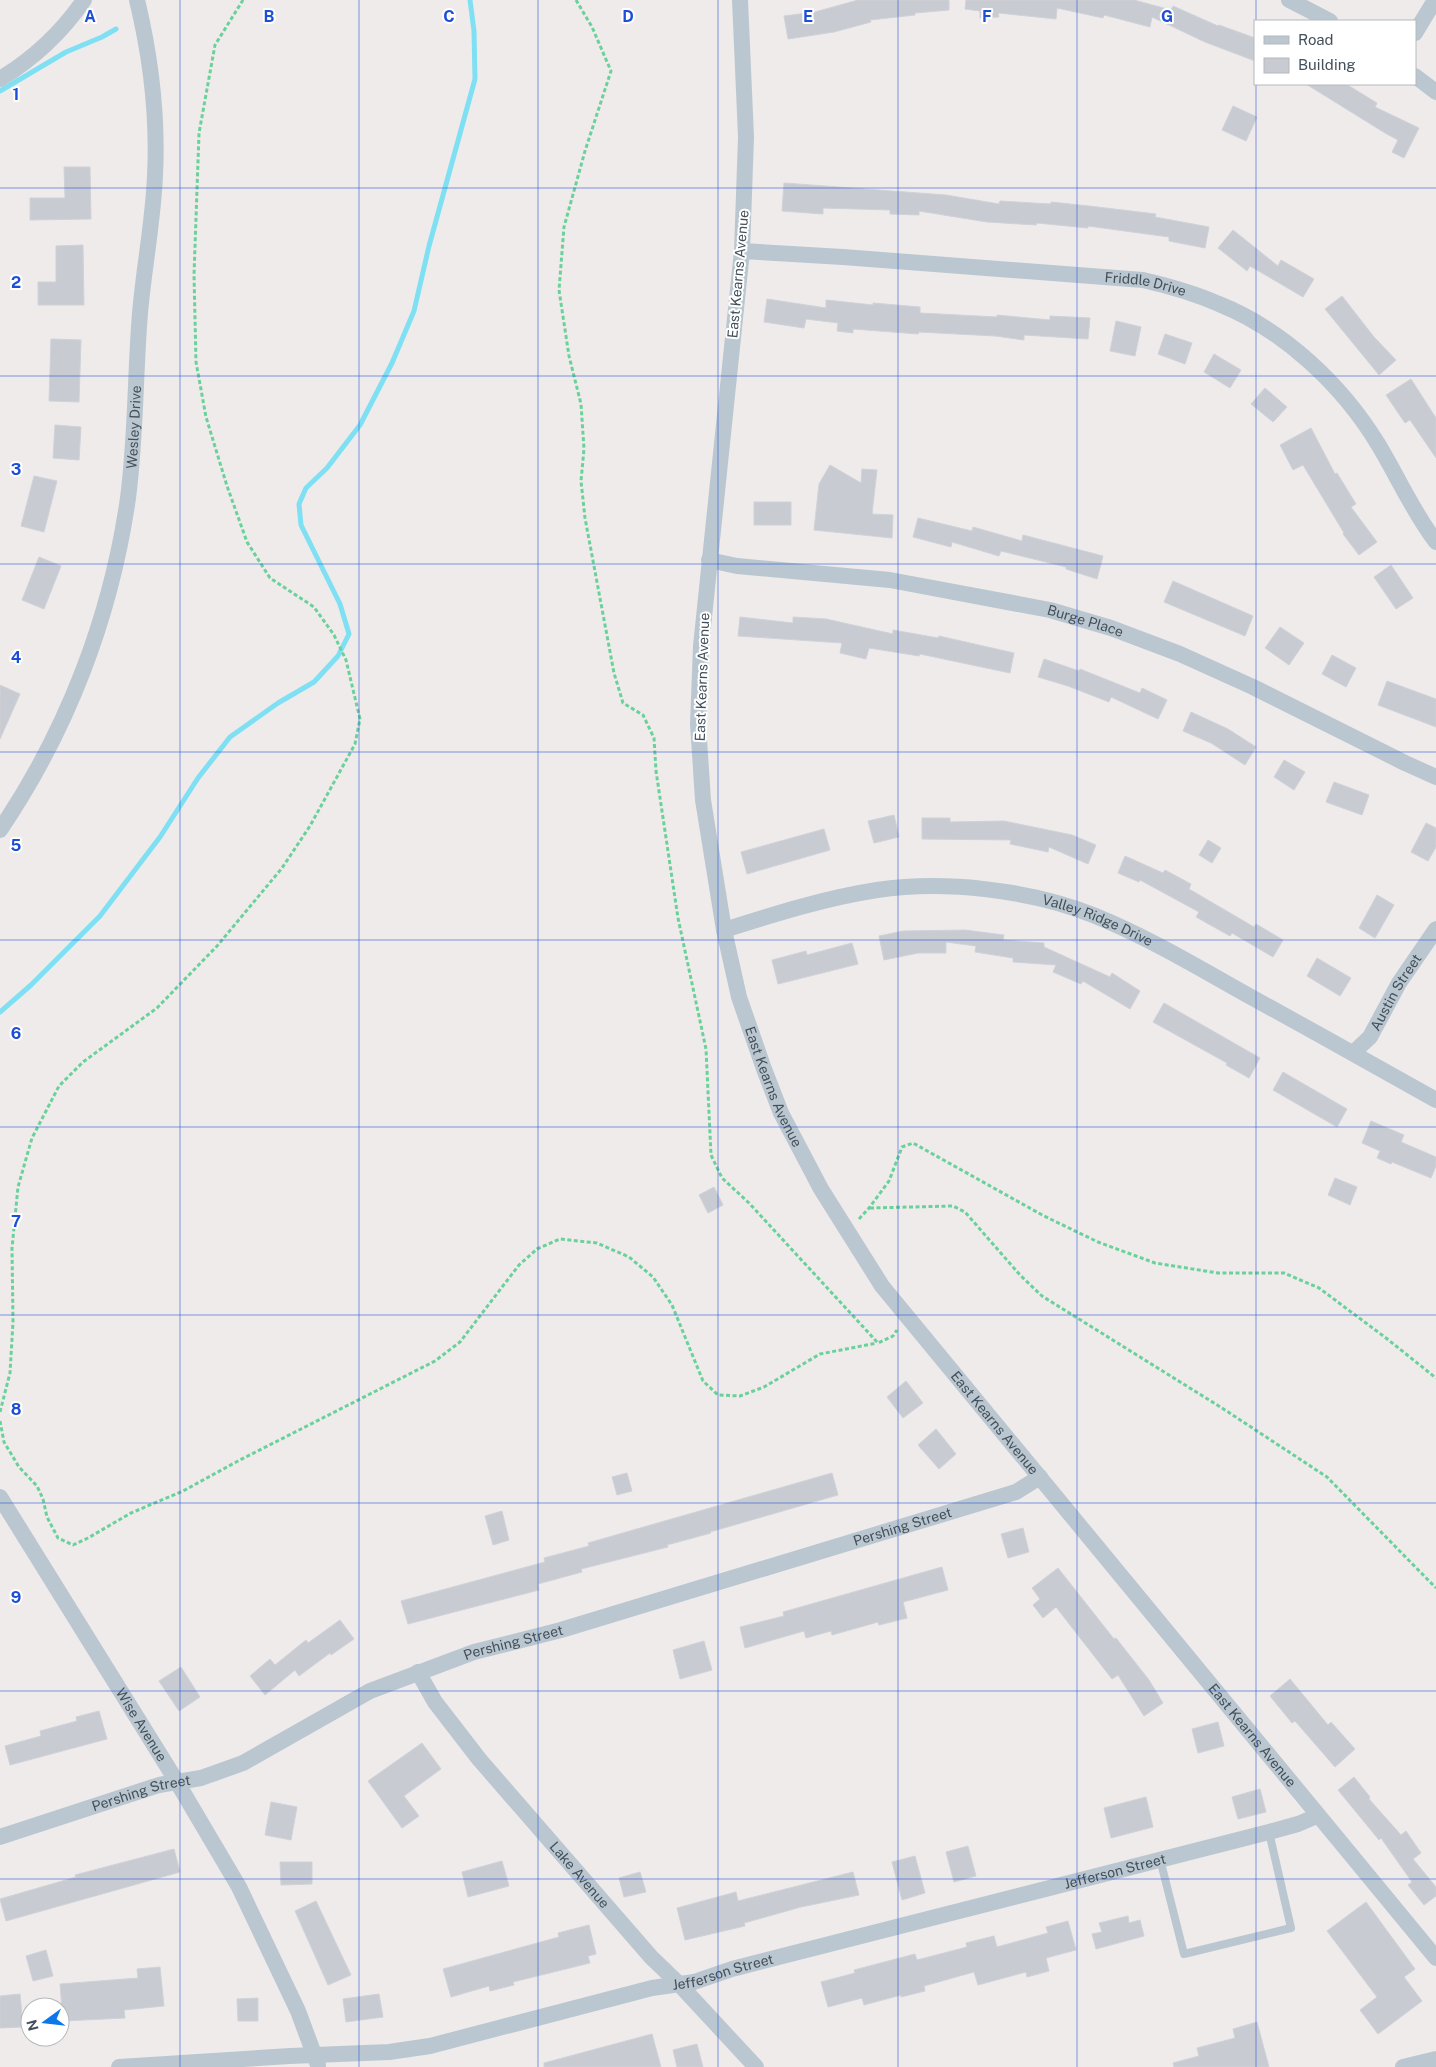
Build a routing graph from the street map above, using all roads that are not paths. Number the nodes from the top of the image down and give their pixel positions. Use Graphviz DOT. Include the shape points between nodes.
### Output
graph roads {
  1 [pos="84,0"];
  2 [pos="138,0"];
  3 [pos="740,0"];
  4 [pos="1289,0"];
  5 [pos="1436,0"];
  6 [pos="1328,20"];
  7 [pos="1416,31"];
  8 [pos="1416,77"];
  9 [pos="0,79"];
  10 [pos="1436,92"];
  11 [pos="742,252"];
  12 [pos="1436,542"];
  13 [pos="709,560"];
  14 [pos="1436,777"];
  15 [pos="0,830"];
  16 [pos="1436,929"];
  17 [pos="724,930"];
  18 [pos="1353,1054"];
  19 [pos="1436,1100"];
  20 [pos="1040,1478"];
  21 [pos="0,1497"];
  22 [pos="418,1672"];
  23 [pos="177,1782"];
  24 [pos="1317,1816"];
  25 [pos="1269,1832"];
  26 [pos="0,1837"];
  27 [pos="1160,1859"];
  28 [pos="1436,1958"];
  29 [pos="679,1984"];
  30 [pos="1436,2059"];
  31 [pos="317,2061"];
  32 [pos="119,2067"];
  33 [pos="756,2067"];
  34 [pos="1403,2067"];
  1 -- 9 [label="street" via="45,46"];
  2 -- 15 [label="street, Wesley Drive" via="153,84 155,177 140,316 127,506 101,622 70,702 24,794"];
  3 -- 11 [label="street, East Kearns Avenue" via="746,137"];
  4 -- 6 [label="street"];
  5 -- 7 [label="street"];
  8 -- 10 [label="street"];
  11 -- 12 [label="street, Friddle Drive" via="1143,280 1184,290 1220,304 1256,322 1288,345 1345,399 1378,443"];
  11 -- 13 [label="street, East Kearns Avenue"];
  13 -- 14 [label="street, Burge Place" via="736,566 890,580 1050,610 1111,628 1253,687"];
  13 -- 17 [label="street, East Kearns Avenue" via="698,724 703,800"];
  16 -- 18 [label="street, Austin Street" via="1399,983 1370,1037"];
  17 -- 18 [label="street, Valley Ridge Drive" via="814,902 878,890 940,887 1004,892 1092,915 1145,939"];
  17 -- 20 [label="street, East Kearns Avenue" via="739,997 764,1069 782,1113 821,1189 882,1286"];
  18 -- 19 [label="street, Valley Ridge Drive"];
  20 -- 22 [label="street, Pershing Street" via="1016,1492 561,1630 474,1652"];
  20 -- 24 [label="street, East Kearns Avenue"];
  21 -- 23 [label="street, Wise Avenue"];
  22 -- 23 [label="street, Pershing Street" via="370,1691 242,1763 201,1778"];
  22 -- 29 [label="street, Lake Avenue" via="435,1702 479,1759 651,1957"];
  23 -- 26 [label="street, Pershing Street"];
  23 -- 31 [label="street, Wise Avenue" via="239,1887 298,2011"];
  24 -- 25 [label="street, Jefferson Street"];
  24 -- 28 [label="street, East Kearns Avenue"];
  25 -- 27 [label="street, Jefferson Street"];
  25 -- 27 [label="lane" via="1291,1928 1184,1954"];
  27 -- 29 [label="street, Jefferson Street"];
  29 -- 31 [label="street, Jefferson Street" via="652,1988 430,2046"];
  29 -- 33 [label="street, Lake Avenue"];
  30 -- 34 [label="street"];
  31 -- 32 [label="street, Jefferson Street" via="290,2056"];
}
